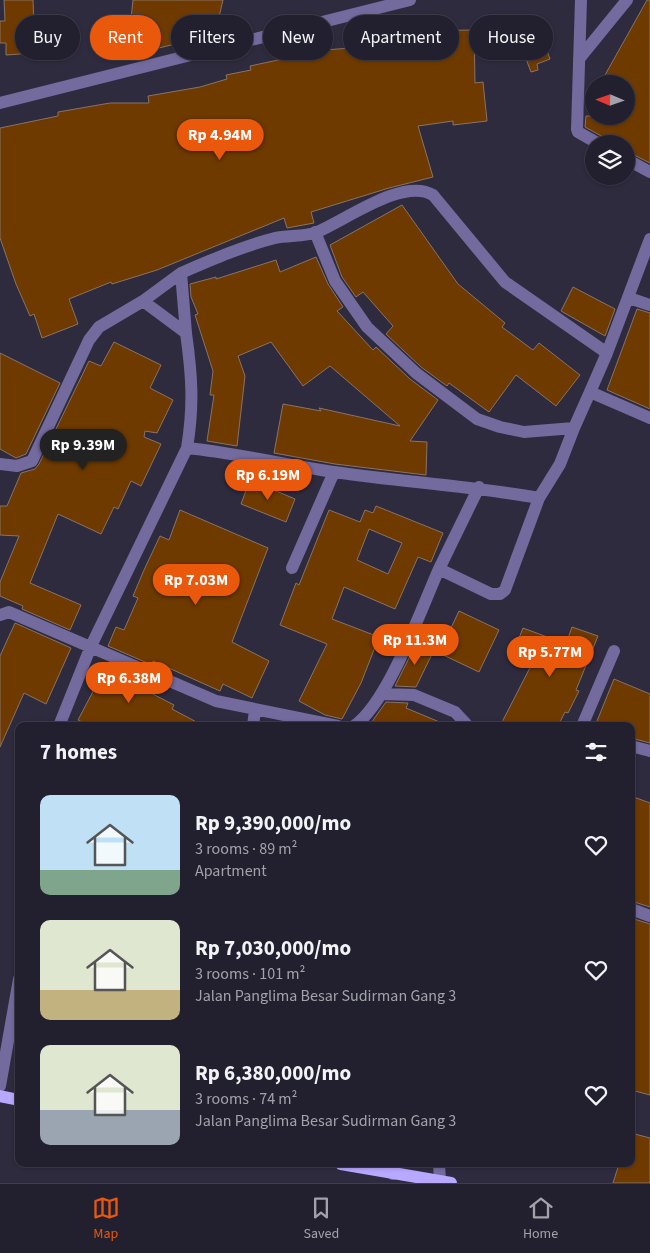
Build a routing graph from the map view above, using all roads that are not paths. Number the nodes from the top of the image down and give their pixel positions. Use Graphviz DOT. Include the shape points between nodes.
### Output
graph roads {
  1 [pos="410,0"];
  2 [pos="581,0"];
  3 [pos="627,0"];
  4 [pos="579,59"];
  5 [pos="0,103"];
  6 [pos="585,136"];
  7 [pos="635,164"];
  8 [pos="650,172"];
  9 [pos="315,232"];
  10 [pos="650,239"];
  11 [pos="181,273"];
  12 [pos="629,298"];
  13 [pos="143,301"];
  14 [pos="650,305"];
  15 [pos="186,333"];
  16 [pos="607,353"];
  17 [pos="590,392"];
  18 [pos="650,418"];
  19 [pos="574,428"];
  20 [pos="187,448"];
  21 [pos="0,464"];
  22 [pos="334,472"];
  23 [pos="479,487"];
  24 [pos="539,498"];
  25 [pos="292,568"];
  26 [pos="439,568"];
  27 [pos="0,615"];
  28 [pos="92,646"];
  29 [pos="614,651"];
  30 [pos="383,694"];
  31 [pos="255,710"];
  32 [pos="61,722"];
  33 [pos="254,722"];
  34 [pos="317,722"];
  35 [pos="360,722"];
  36 [pos="464,722"];
  37 [pos="584,722"];
  38 [pos="635,747"];
  39 [pos="650,751"];
  40 [pos="635,910"];
  41 [pos="650,916"];
  42 [pos="15,1002"];
  43 [pos="0,1086"];
  44 [pos="0,1096"];
  45 [pos="15,1099"];
  46 [pos="372,1167"];
  47 [pos="440,1167"];
  48 [pos="393,1169"];
  49 [pos="445,1182"];
  1 -- 5 [label="street"];
  2 -- 4 [label="street"];
  3 -- 4 [label="street"];
  4 -- 6 [label="street" via="577,128"];
  7 -- 8 [label="street"];
  9 -- 11 [label="street" via="275,238"];
  9 -- 16 [label="street" via="397,193 426,190 434,195 505,282"];
  9 -- 19 [label="street" via="335,281 368,327 416,373 477,418 500,428 524,432"];
  10 -- 12 [label="street"];
  11 -- 13 [label="street"];
  11 -- 15 [label="street"];
  12 -- 14 [label="street"];
  12 -- 16 [label="street"];
  13 -- 15 [label="street"];
  13 -- 21 [label="street" via="98,327 32,461 18,466"];
  15 -- 20 [label="street" via="193,382"];
  16 -- 17 [label="street"];
  17 -- 18 [label="street"];
  17 -- 19 [label="street"];
  19 -- 24 [label="street" via="560,464"];
  20 -- 22 [label="street" via="231,452"];
  20 -- 28 [label="street"];
  22 -- 23 [label="street" via="434,486"];
  22 -- 25 [label="street"];
  23 -- 24 [label="street"];
  23 -- 26 [label="street"];
  24 -- 26 [label="street" via="505,590 500,594 491,594"];
  26 -- 30 [label="street"];
  27 -- 28 [label="street" via="9,612"];
  28 -- 31 [label="street" via="216,701"];
  28 -- 32 [label="street"];
  29 -- 37 [label="street"];
  30 -- 35 [label="street"];
  30 -- 36 [label="street" via="414,695 455,712"];
  31 -- 33 [label="street"];
  31 -- 34 [label="street"];
  38 -- 39 [label="street"];
  40 -- 41 [label="street"];
  42 -- 43 [label="street"];
  44 -- 45 [label="main road"];
  46 -- 48 [label="main road"];
  47 -- 49 [label="street"];
  48 -- 49 [label="main road"];
}
